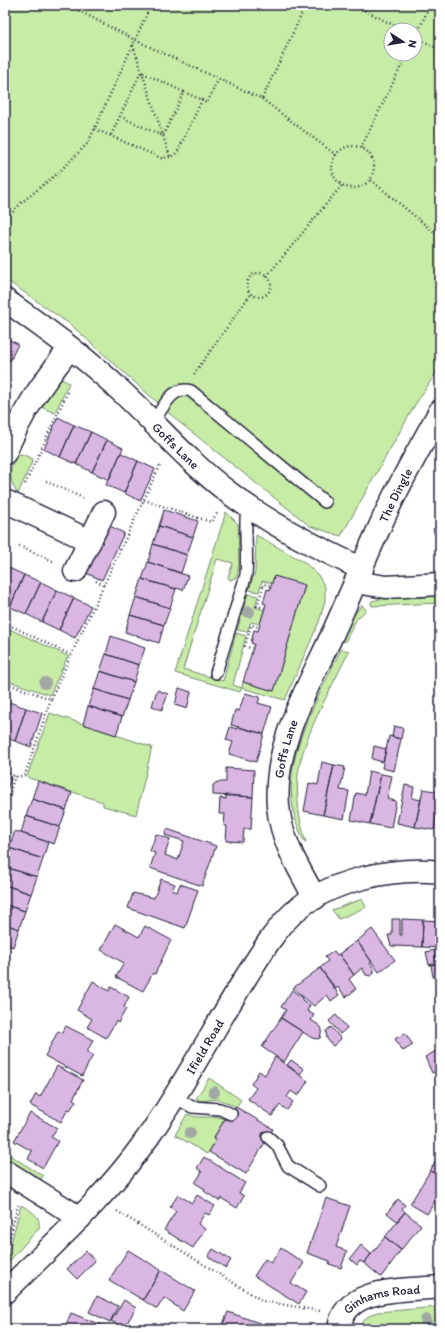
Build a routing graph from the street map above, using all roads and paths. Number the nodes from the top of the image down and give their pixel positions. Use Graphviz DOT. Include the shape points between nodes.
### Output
graph roads {
  1 [pos="68,5"];
  2 [pos="151,5"];
  3 [pos="306,5"];
  4 [pos="354,5"];
  5 [pos="430,5"];
  6 [pos="387,22"];
  7 [pos="422,22"];
  8 [pos="135,40"];
  9 [pos="423,41"];
  10 [pos="132,44"];
  11 [pos="440,50"];
  12 [pos="403,62"];
  13 [pos="141,72"];
  14 [pos="218,80"];
  15 [pos="184,92"];
  16 [pos="262,99"];
  17 [pos="202,100"];
  18 [pos="121,116"];
  19 [pos="95,128"];
  20 [pos="111,135"];
  21 [pos="163,136"];
  22 [pos="361,148"];
  23 [pos="336,155"];
  24 [pos="170,158"];
  25 [pos="371,180"];
  26 [pos="342,185"];
  27 [pos="5,221"];
  28 [pos="440,237"];
  29 [pos="267,276"];
  30 [pos="250,295"];
  31 [pos="5,300"];
  32 [pos="70,348"];
  33 [pos="184,388"];
  34 [pos="68,390"];
  35 [pos="440,411"];
  36 [pos="152,423"];
  37 [pos="9,430"];
  38 [pos="171,442"];
  39 [pos="5,453"];
  40 [pos="46,481"];
  41 [pos="144,500"];
  42 [pos="325,502"];
  43 [pos="10,503"];
  44 [pos="104,512"];
  45 [pos="246,514"];
  46 [pos="90,541"];
  47 [pos="75,572"];
  48 [pos="359,575"];
  49 [pos="440,584"];
  50 [pos="272,586"];
  51 [pos="265,608"];
  52 [pos="5,624"];
  53 [pos="259,627"];
  54 [pos="253,649"];
  55 [pos="71,655"];
  56 [pos="216,673"];
  57 [pos="5,683"];
  58 [pos="51,699"];
  59 [pos="5,773"];
  60 [pos="15,776"];
  61 [pos="5,807"];
  62 [pos="440,872"];
  63 [pos="315,898"];
  64 [pos="174,1097"];
  65 [pos="232,1114"];
  66 [pos="268,1137"];
  67 [pos="5,1171"];
  68 [pos="320,1186"];
  69 [pos="20,1200"];
  70 [pos="98,1200"];
  71 [pos="80,1218"];
  72 [pos="5,1256"];
  73 [pos="440,1288"];
  74 [pos="5,1292"];
  75 [pos="341,1322"];
  1 -- 8 [label="path"];
  2 -- 8 [label="path"];
  3 -- 16 [label="path"];
  4 -- 6 [label="path"];
  5 -- 7 [label="path"];
  8 -- 10 [label="path"];
  8 -- 14 [label="path"];
  9 -- 11 [label="path"];
  10 -- 13 [label="path"];
  10 -- 19 [label="path"];
  12 -- 22 [label="path"];
  13 -- 15 [label="path"];
  13 -- 18 [label="path"];
  13 -- 21 [label="path"];
  14 -- 16 [label="path"];
  14 -- 17 [label="path" via="208,103"];
  15 -- 17 [label="path"];
  15 -- 21 [label="path"];
  16 -- 23 [label="path"];
  17 -- 24 [label="path" via="177,153"];
  18 -- 20 [label="path"];
  18 -- 21 [label="path"];
  19 -- 20 [label="path"];
  19 -- 27 [label="path" via="88,143 58,173 21,203"];
  20 -- 24 [label="path" via="161,158"];
  21 -- 24 [label="path"];
  22 -- 23 [label="path" via="347,147"];
  22 -- 25 [label="path" via="371,157 374,164"];
  23 -- 26 [label="path" via="332,168"];
  25 -- 26 [label="path" via="361,187"];
  25 -- 28 [label="path"];
  26 -- 29 [label="path"];
  29 -- 30 [label="path" via="255,274 248,279 246,287"];
  29 -- 30 [label="path" via="271,287 268,294 258,298"];
  30 -- 33 [label="path"];
  31 -- 32 [label="street, Goffs Lane"];
  32 -- 36 [label="street, Goffs Lane" via="124,393"];
  32 -- 37 [label="street"];
  33 -- 36 [label="lane" via="171,396"];
  33 -- 42 [label="lane" via="198,396"];
  34 -- 43 [label="path"];
  35 -- 48 [label="street, The Dingle" via="381,523"];
  36 -- 38 [label="street, Goffs Lane"];
  37 -- 39 [label="street"];
  38 -- 41 [label="path"];
  38 -- 45 [label="street, Goffs Lane"];
  40 -- 44 [label="path" via="94,503 96,508"];
  41 -- 45 [label="path" via="211,522 220,509"];
  41 -- 55 [label="path"];
  43 -- 46 [label="street"];
  44 -- 46 [label="street"];
  45 -- 48 [label="street, Goffs Lane" via="329,553"];
  45 -- 56 [label="lane" via="246,575"];
  46 -- 47 [label="street"];
  48 -- 49 [label="street" via="386,587"];
  48 -- 63 [label="street, Goffs Lane" via="298,710 285,744 280,768 278,806 282,832"];
  50 -- 51 [label="path" via="264,584 257,606"];
  52 -- 55 [label="path"];
  53 -- 54 [label="path" via="251,625 246,640 245,646"];
  55 -- 58 [label="path"];
  57 -- 58 [label="path"];
  58 -- 60 [label="path" via="25,775"];
  59 -- 60 [label="path"];
  60 -- 61 [label="path"];
  62 -- 63 [label="street, Ifield Road" via="402,871 374,875 346,883"];
  63 -- 64 [label="street, Ifield Road" via="294,912 278,930 237,992"];
  64 -- 65 [label="lane" via="192,1107 214,1107"];
  64 -- 70 [label="street, Ifield Road" via="138,1151"];
  66 -- 68 [label="lane" via="277,1145 288,1166"];
  67 -- 71 [label="street"];
  69 -- 72 [label="path"];
  70 -- 71 [label="street, Ifield Road"];
  70 -- 75 [label="path" via="263,1301"];
  71 -- 74 [label="street, Ifield Road"];
  73 -- 75 [label="street, Ginhams Road" via="378,1293 360,1298 349,1306"];
}
